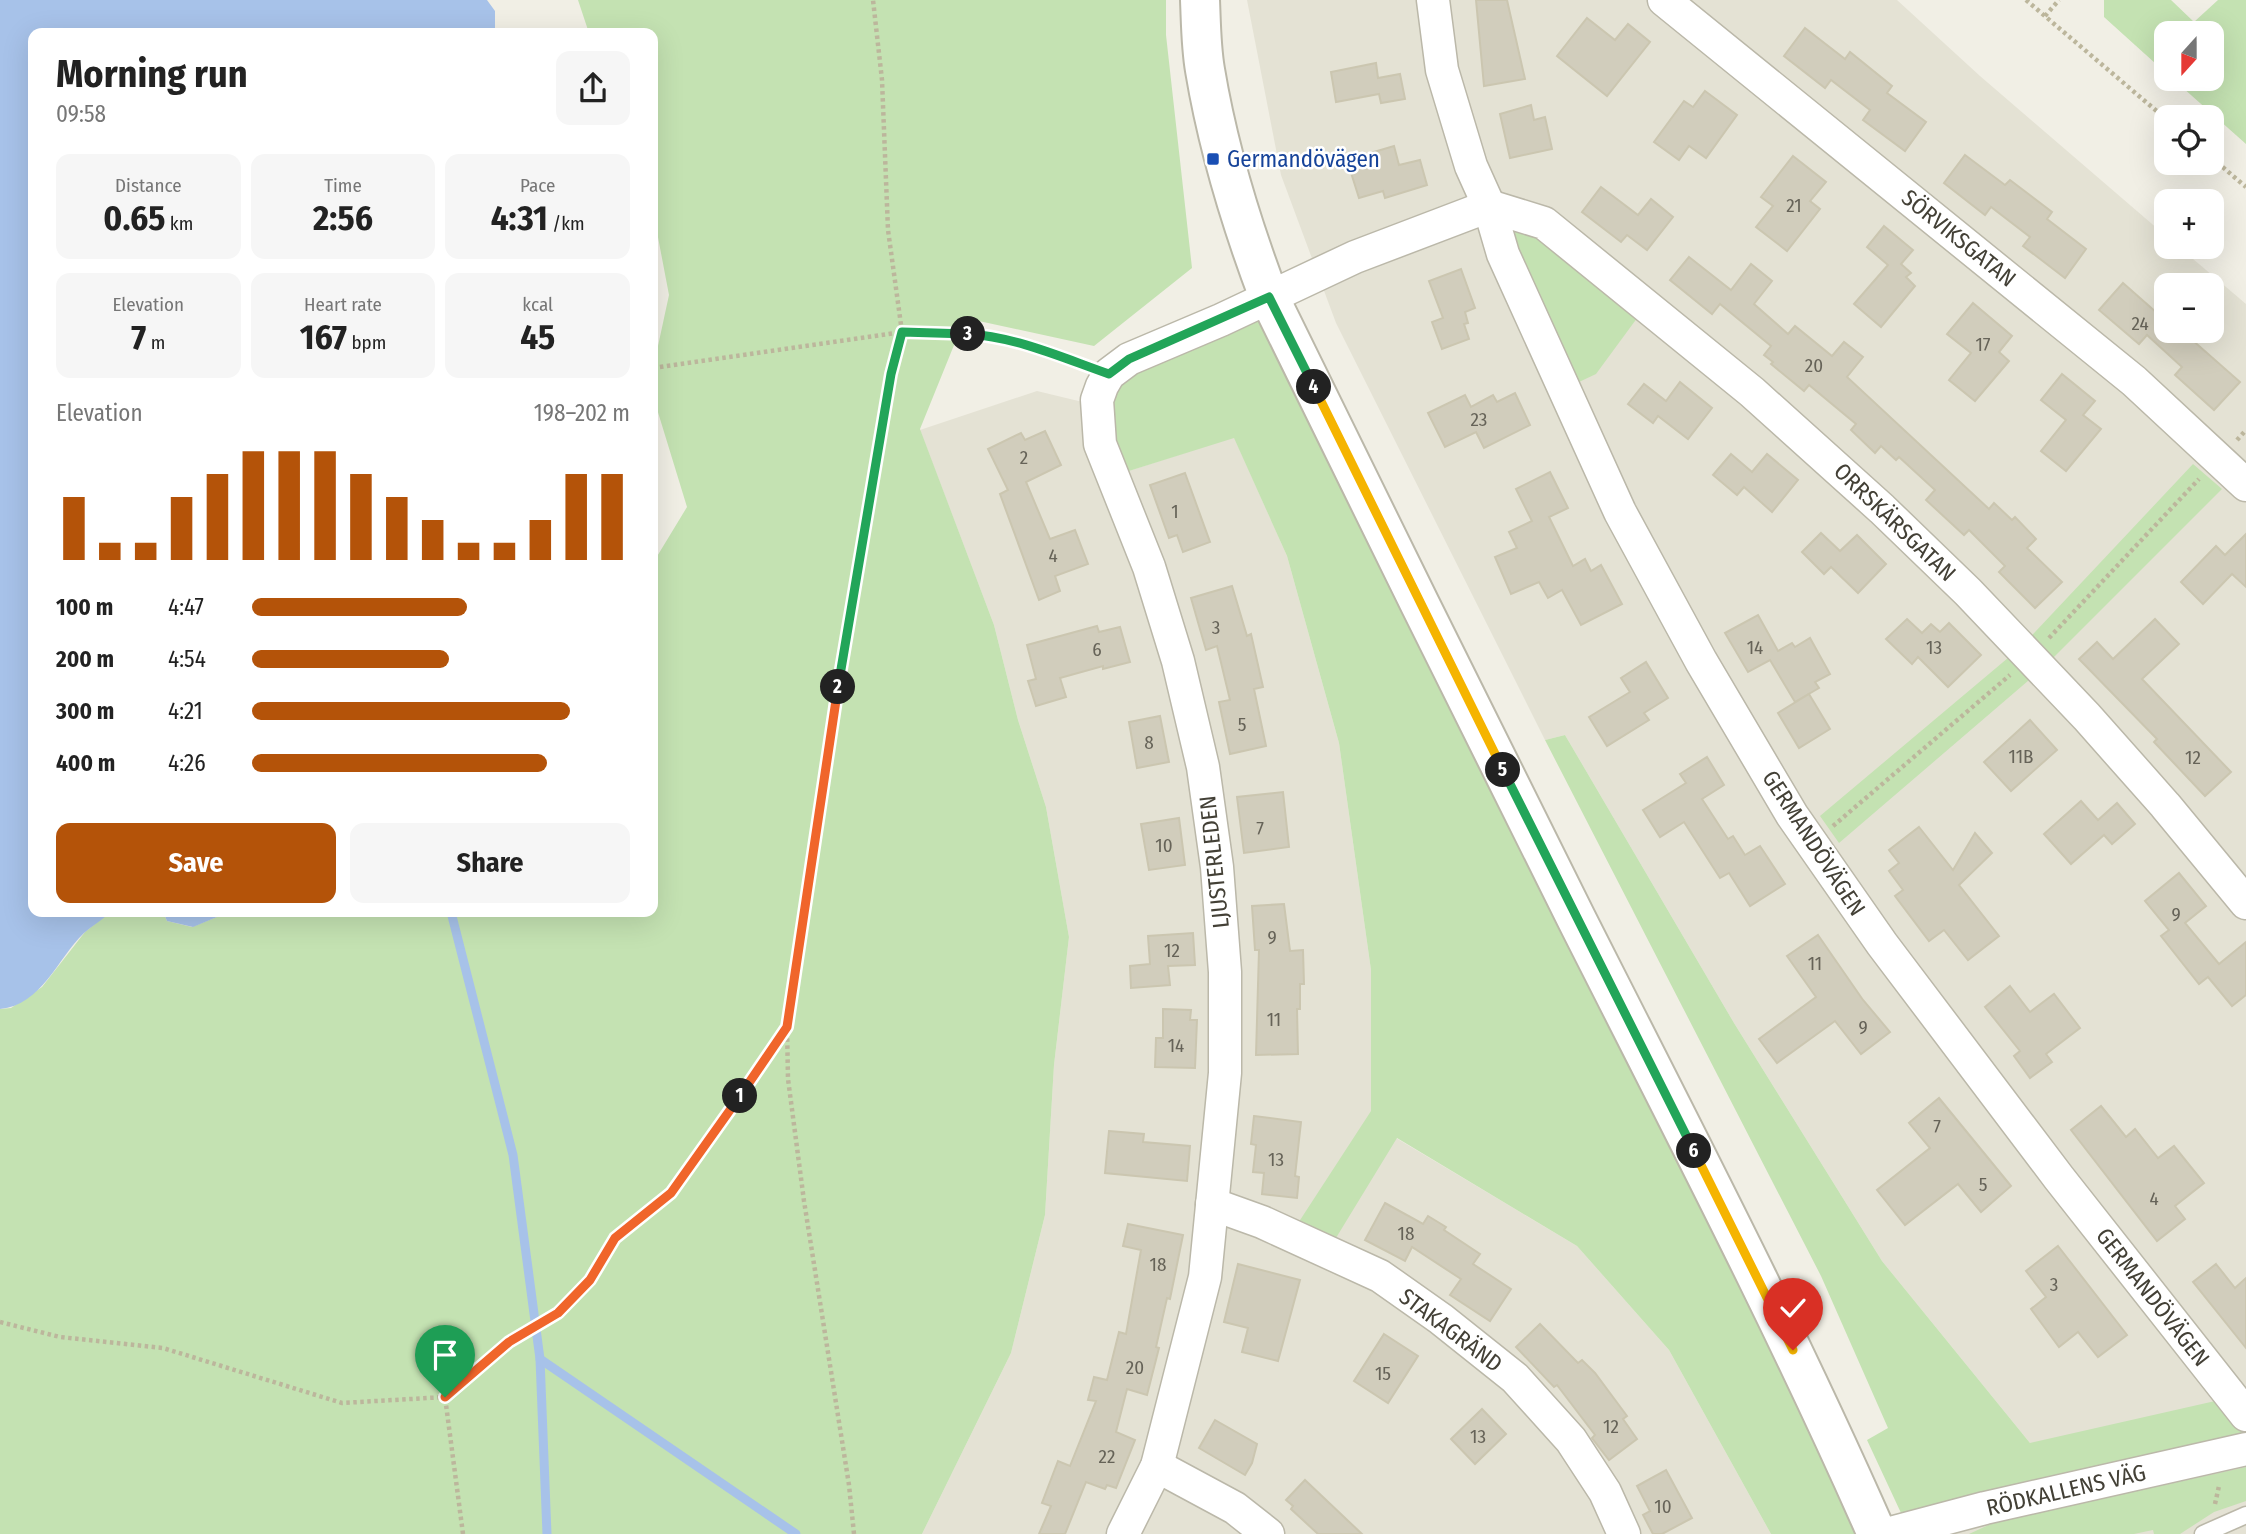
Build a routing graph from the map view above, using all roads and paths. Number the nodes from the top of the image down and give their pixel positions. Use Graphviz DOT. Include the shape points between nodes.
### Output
graph roads {
  1 [pos="1199,0"];
  2 [pos="1433,0"];
  3 [pos="1664,0"];
  4 [pos="2026,0"];
  5 [pos="2059,0"];
  6 [pos="873,1"];
  7 [pos="2045,16"];
  8 [pos="2154,110"];
  9 [pos="2224,168"];
  10 [pos="2246,187"];
  11 [pos="1489,206"];
  12 [pos="1269,297"];
  13 [pos="902,332"];
  14 [pos="658,367"];
  15 [pos="1109,374"];
  16 [pos="2246,485"];
  17 [pos="2246,903"];
  18 [pos="787,1027"];
  19 [pos="1212,1205"];
  20 [pos="0,1322"];
  21 [pos="445,1397"];
  22 [pos="2246,1415"];
  23 [pos="2234,1452"];
  24 [pos="1157,1466"];
  25 [pos="2213,1509"];
  26 [pos="2246,1515"];
  27 [pos="463,1534"];
  28 [pos="854,1534"];
  29 [pos="1124,1534"];
  30 [pos="1268,1534"];
  31 [pos="1624,1534"];
  32 [pos="1877,1534"];
  33 [pos="1887,1534"];
  34 [pos="2203,1534"];
  1 -- 12 [label="street" via="1205,68 1218,132 1243,227"];
  2 -- 11 [label="street, GERMANDÖVÄGEN" via="1442,70 1471,166"];
  3 -- 16 [label="street, SÖRVIKSGATAN" via="2086,341"];
  4 -- 7 [label="path"];
  5 -- 7 [label="path"];
  6 -- 13 [label="path" via="882,80 888,230"];
  7 -- 8 [label="path"];
  9 -- 10 [label="path"];
  11 -- 12 [label="street" via="1355,257"];
  11 -- 17 [label="street, ORRSKÄRSGATAN" via="1544,223 1556,232 1752,392 1843,473 1968,592 2087,717"];
  11 -- 22 [label="street, GERMANDÖVÄGEN" via="1507,263 1620,512 1792,815 1882,944 2059,1178"];
  12 -- 15 [label="street" via="1129,359"];
  12 -- 32 [label="street" via="1757,1275"];
  13 -- 14 [label="path"];
  13 -- 15 [label="path" via="986,335"];
  13 -- 18 [label="path" via="858,566"];
  15 -- 19 [label="street, LJUSTERLEDEN" via="1097,400 1100,444 1149,567 1178,661 1203,766 1217,867 1225,972 1225,1073"];
  18 -- 21 [label="path" via="671,1193 615,1238 590,1280 553,1316 518,1337"];
  18 -- 28 [label="path" via="788,1079 804,1201"];
  19 -- 24 [label="street, LJUSTERLEDEN" via="1205,1277"];
  19 -- 31 [label="street, STAKAGRÄND" via="1262,1222 1380,1276 1452,1327 1515,1378 1571,1440 1605,1492"];
  20 -- 21 [label="path" via="60,1337 163,1348 342,1403"];
  21 -- 27 [label="path"];
  23 -- 25 [label="path"];
  23 -- 33 [label="street, RÖDKALLENS VÄG"];
  24 -- 29 [label="street, LJUSTERLEDEN"];
  24 -- 30 [label="street" via="1235,1508"];
  26 -- 34 [label="lane"];
}
